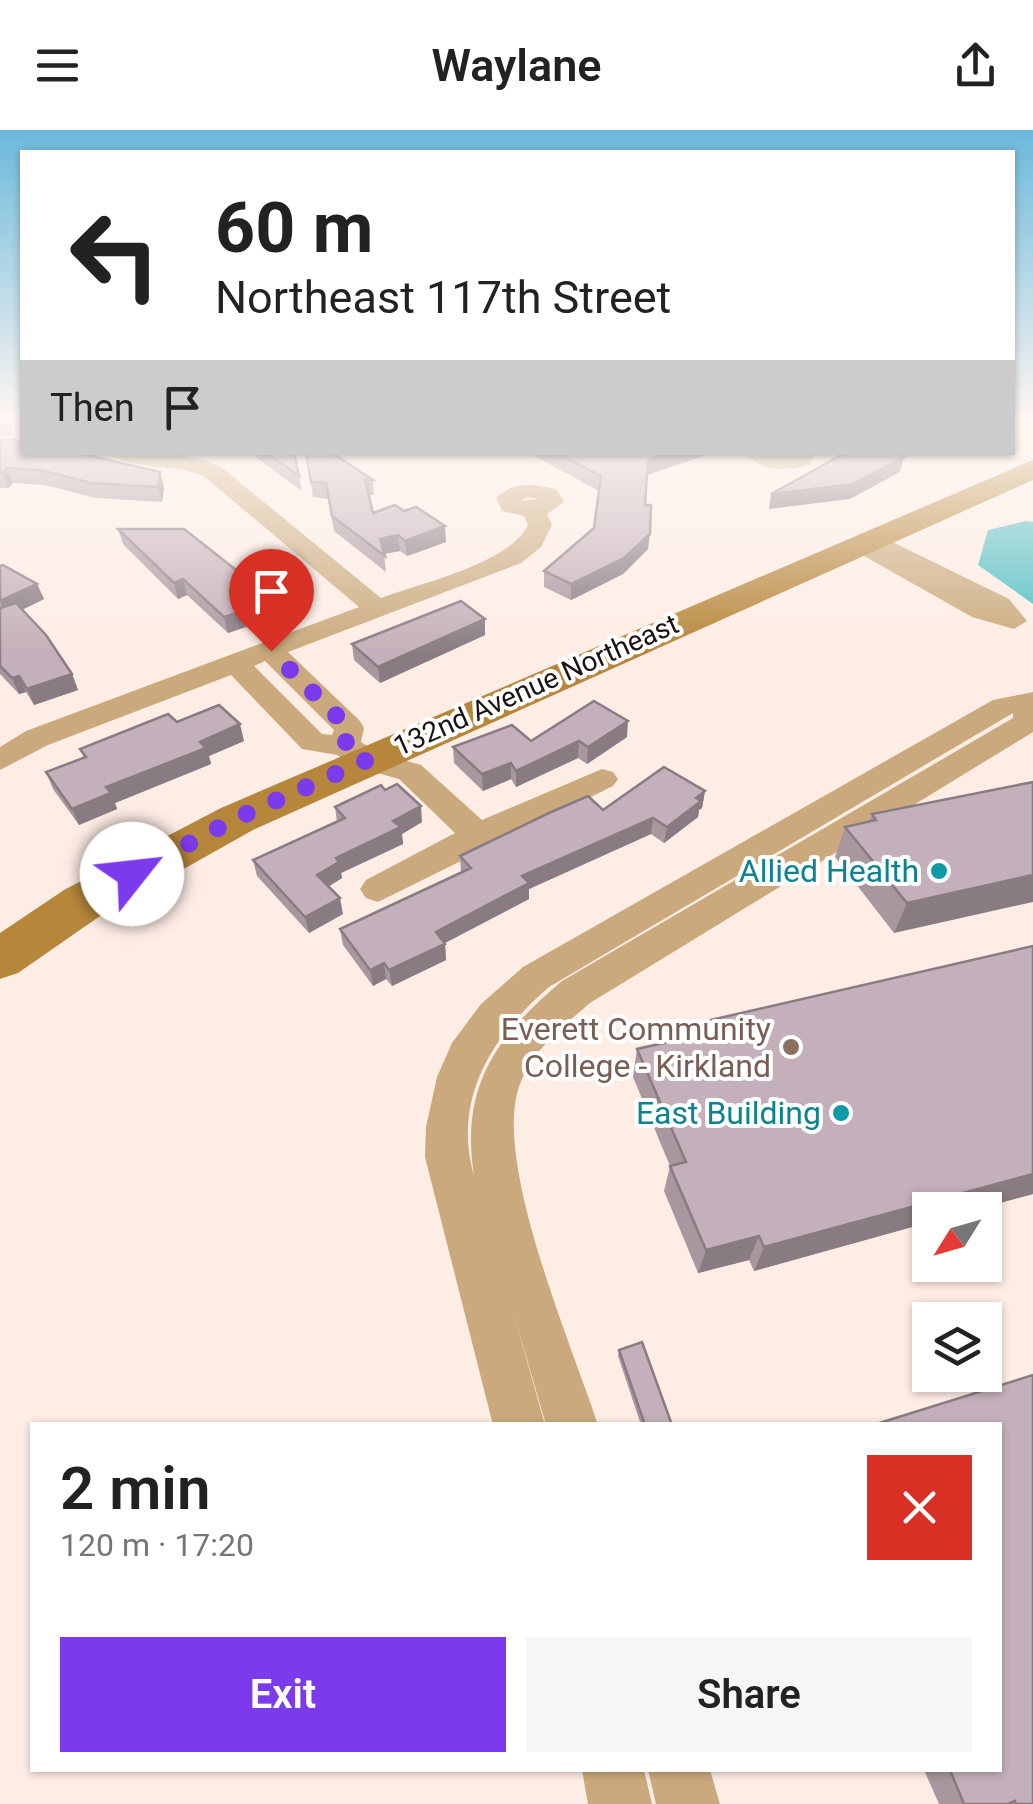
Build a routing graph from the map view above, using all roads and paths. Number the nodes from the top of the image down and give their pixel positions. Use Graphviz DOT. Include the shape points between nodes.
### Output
graph roads {
  1 [pos="244,498"];
  2 [pos="964,498"];
  3 [pos="534,511"];
  4 [pos="863,541"];
  5 [pos="378,609"];
  6 [pos="1024,626"];
  7 [pos="271,651"];
  8 [pos="236,664"];
  9 [pos="1030,703"];
  10 [pos="356,753"];
  11 [pos="0,760"];
  12 [pos="602,779"];
  13 [pos="478,836"];
  14 [pos="378,888"];
  15 [pos="0,959"];
  16 [pos="518,1422"];
  17 [pos="571,1422"];
  18 [pos="612,1772"];
  19 [pos="680,1772"];
  20 [pos="620,1804"];
  21 [pos="688,1804"];
  1 -- 5 [label="street"];
  2 -- 4 [label="street, 132nd Avenue Northeast"];
  3 -- 5 [label="street" via="540,525 512,558"];
  4 -- 6 [label="street" via="981,611"];
  4 -- 10 [label="street, 132nd Avenue Northeast"];
  5 -- 7 [label="street"];
  7 -- 8 [label="street"];
  7 -- 10 [label="street" via="349,728"];
  8 -- 10 [label="street" via="313,742"];
  8 -- 11 [label="street" via="37,738"];
  9 -- 16 [label="street" via="1003,706 536,977 497,1007 473,1040 450,1100 447,1157"];
  9 -- 17 [label="street" via="1029,722 576,992 514,1049 492,1102 496,1186"];
  10 -- 13 [label="street" via="410,772"];
  10 -- 15 [label="street, 132nd Avenue Northeast" via="158,860"];
  12 -- 13 [label="street"];
  13 -- 14 [label="street"];
  18 -- 20 [label="street"];
  19 -- 21 [label="street"];
}
